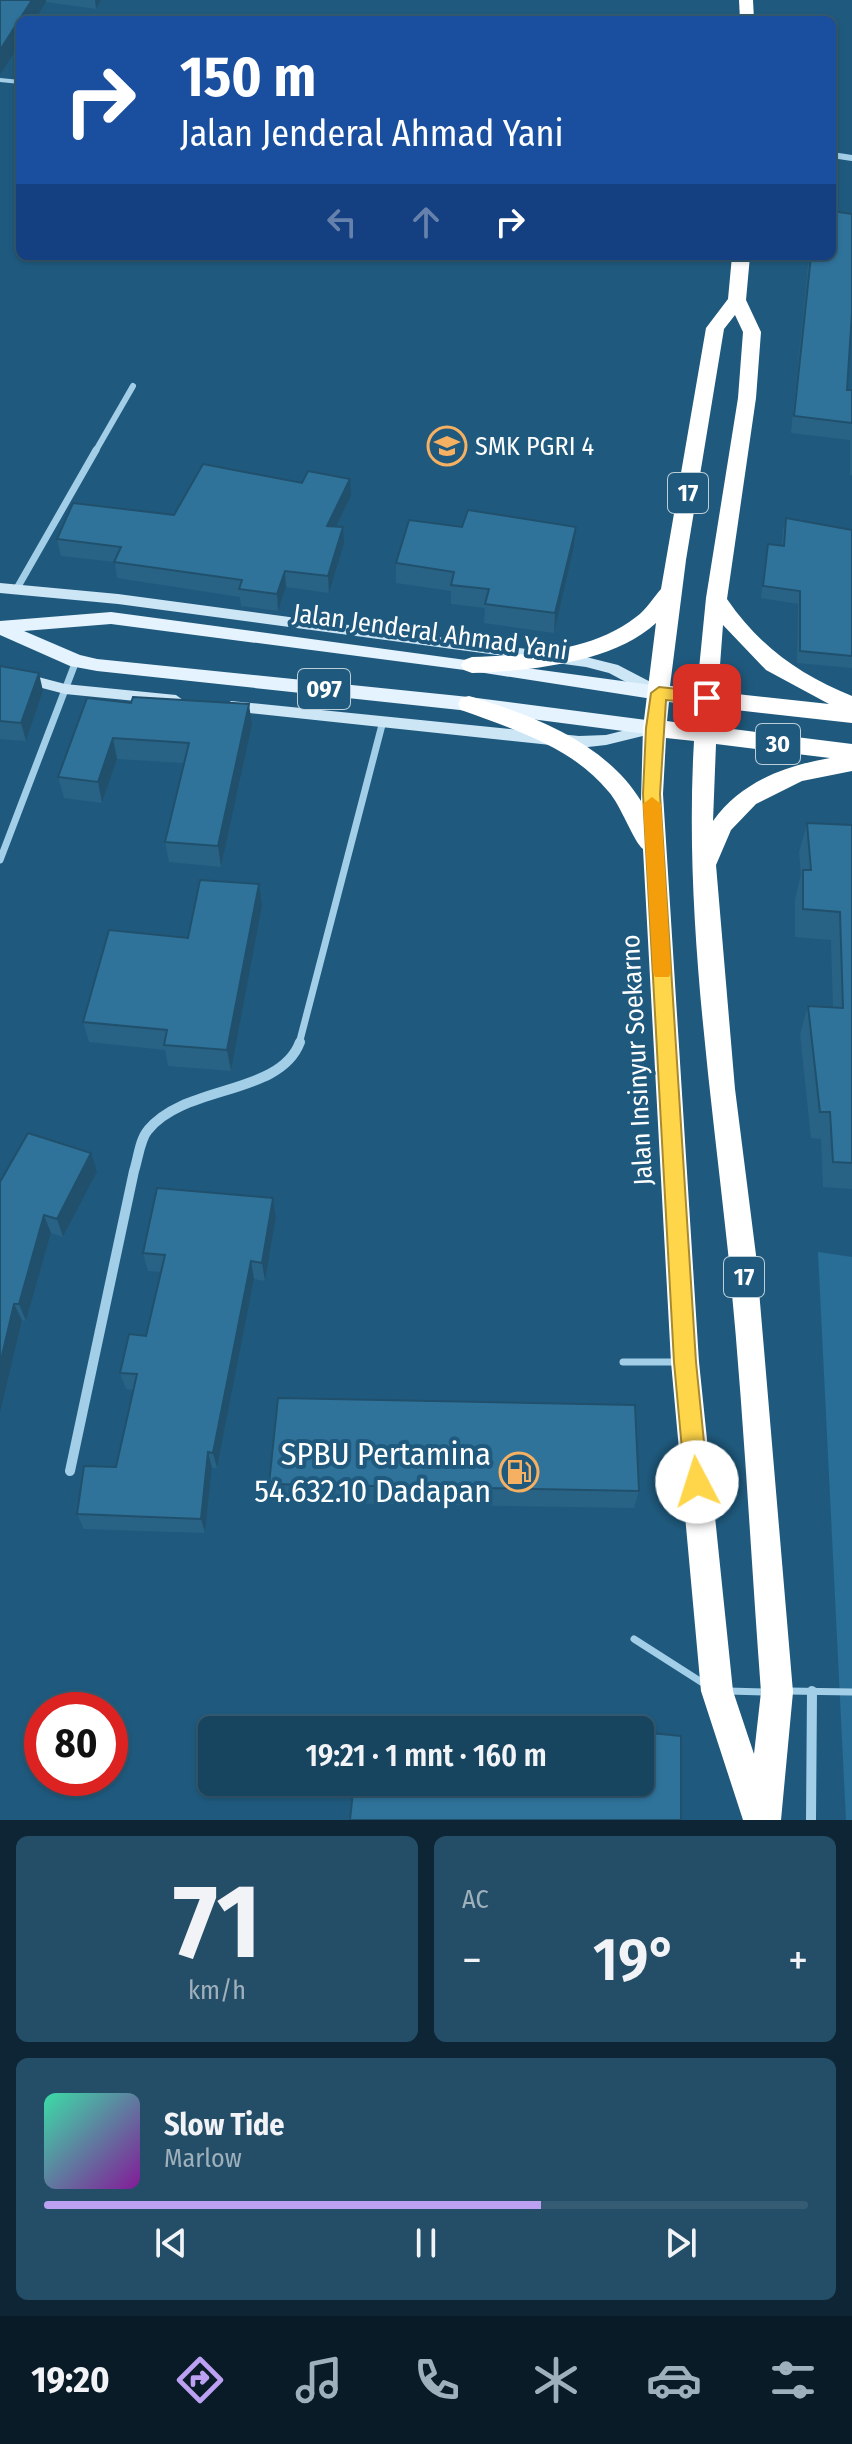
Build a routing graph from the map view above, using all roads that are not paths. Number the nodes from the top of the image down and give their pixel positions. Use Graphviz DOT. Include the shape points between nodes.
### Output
graph roads {
  1 [pos="741,260"];
  2 [pos="737,300"];
  3 [pos="133,386"];
  4 [pos="0,588"];
  5 [pos="16,590"];
  6 [pos="672,591"];
  7 [pos="716,598"];
  8 [pos="0,628"];
  9 [pos="552,657"];
  10 [pos="76,661"];
  11 [pos="472,665"];
  12 [pos="0,672"];
  13 [pos="65,689"];
  14 [pos="659,693"];
  15 [pos="707,698"];
  16 [pos="186,701"];
  17 [pos="217,704"];
  18 [pos="469,704"];
  19 [pos="852,705"];
  20 [pos="852,715"];
  21 [pos="383,721"];
  22 [pos="654,728"];
  23 [pos="703,735"];
  24 [pos="559,740"];
  25 [pos="852,752"];
  26 [pos="852,763"];
  27 [pos="802,773"];
  28 [pos="852,778"];
  29 [pos="655,858"];
  30 [pos="0,860"];
  31 [pos="707,861"];
  32 [pos="623,1362"];
  33 [pos="685,1362"];
  34 [pos="70,1471"];
  35 [pos="634,1639"];
  36 [pos="717,1691"];
  37 [pos="812,1691"];
  38 [pos="777,1692"];
  39 [pos="852,1692"];
  40 [pos="762,1820"];
  41 [pos="811,1820"];
  1 -- 2 [label="highway, Jalan Insinyur Soekarno / 17"];
  2 -- 6 [label="highway, Jalan Insinyur Soekarno / 17" via="715,328"];
  2 -- 7 [label="highway, Jalan Insinyur Soekarno / 17" via="752,332"];
  3 -- 5 [label="street"];
  4 -- 5 [label="street"];
  5 -- 9 [label="street"];
  6 -- 9 [label="highway" via="645,622 615,638"];
  6 -- 14 [label="highway, Jalan Insinyur Soekarno / 17"];
  7 -- 15 [label="highway, Jalan Insinyur Soekarno / 17"];
  7 -- 19 [label="highway" via="761,656 804,685"];
  8 -- 10 [label="main road, Jalan Jenderal Ahmad Yani / 097"];
  8 -- 11 [label="main road, Jalan Jenderal Ahmad Yani / 097" via="111,618"];
  9 -- 11 [label="highway"];
  9 -- 14 [label="street" via="613,669"];
  10 -- 13 [label="street"];
  10 -- 18 [label="main road, Jalan Jenderal Ahmad Yani / 097"];
  11 -- 14 [label="main road, Jalan Jenderal Ahmad Yani / 097"];
  12 -- 13 [label="street"];
  13 -- 16 [label="street"];
  13 -- 30 [label="street"];
  14 -- 15 [label="highway, Jalan Jenderal Ahmad Yani / 30"];
  14 -- 22 [label="highway, Jalan Insinyur Soekarno / 17"];
  15 -- 20 [label="highway, Jalan Jenderal Ahmad Yani / 30"];
  15 -- 23 [label="highway, Jalan Insinyur Soekarno / 17"];
  17 -- 21 [label="street"];
  18 -- 22 [label="main road, Jalan Jenderal Ahmad Yani / 097"];
  18 -- 24 [label="highway"];
  21 -- 24 [label="street"];
  21 -- 34 [label="street" via="294,1057 272,1073 175,1106 146,1131"];
  22 -- 23 [label="highway, Jalan Jenderal Ahmad Yani / 30"];
  22 -- 24 [label="street" via="606,740"];
  22 -- 29 [label="highway, Jalan Insinyur Soekarno / 17"];
  23 -- 25 [label="highway, Jalan Jenderal Ahmad Yani / 30"];
  23 -- 31 [label="highway, Jalan Insinyur Soekarno / 17" via="701,818"];
  24 -- 29 [label="highway" via="610,776 631,803"];
  26 -- 27 [label="highway"];
  27 -- 28 [label="highway, 30"];
  27 -- 31 [label="highway" via="741,803 722,825"];
  29 -- 33 [label="highway, Jalan Insinyur Soekarno / 17"];
  31 -- 38 [label="highway, Jalan Insinyur Soekarno / 17" via="722,1089 742,1255"];
  32 -- 33 [label="lane"];
  33 -- 36 [label="highway, Jalan Insinyur Soekarno / 17"];
  35 -- 36 [label="lane"];
  36 -- 38 [label="lane"];
  36 -- 40 [label="highway, Jalan Insinyur Soekarno / 17"];
  37 -- 38 [label="lane"];
  37 -- 39 [label="lane"];
  37 -- 41 [label="street"];
  38 -- 40 [label="highway, Jalan Insinyur Soekarno / 17"];
}
